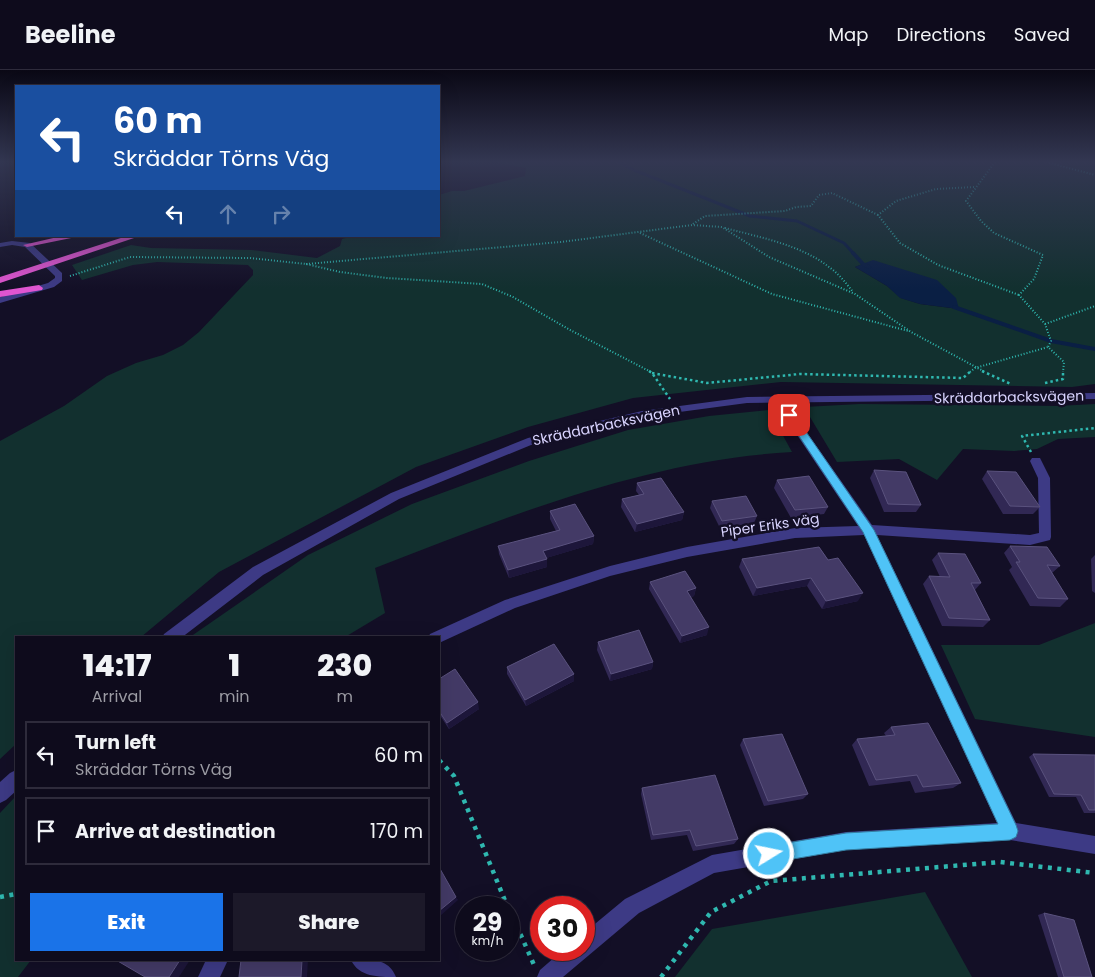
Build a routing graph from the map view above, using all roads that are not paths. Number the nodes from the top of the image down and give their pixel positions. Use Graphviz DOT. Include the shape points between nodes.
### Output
graph roads {
  1 [pos="21,237"];
  2 [pos="71,237"];
  3 [pos="117,237"];
  4 [pos="133,237"];
  5 [pos="12,243"];
  6 [pos="0,245"];
  7 [pos="27,245"];
  8 [pos="46,263"];
  9 [pos="0,275"];
  10 [pos="0,280"];
  11 [pos="39,288"];
  12 [pos="0,294"];
  13 [pos="0,300"];
  14 [pos="1095,396"];
  15 [pos="778,399"];
  16 [pos="1036,461"];
  17 [pos="868,530"];
  18 [pos="172,636"];
  19 [pos="439,636"];
  20 [pos="15,780"];
  21 [pos="0,794"];
  22 [pos="1010,831"];
  23 [pos="1095,845"];
  24 [pos="595,937"];
  25 [pos="217,961"];
  26 [pos="362,961"];
  27 [pos="561,961"];
  28 [pos="541,973"];
  29 [pos="208,977"];
  30 [pos="386,977"];
  1 -- 5 [label="street"];
  2 -- 7 [label="highway"];
  3 -- 8 [label="highway"];
  4 -- 8 [label="highway"];
  5 -- 6 [label="street"];
  5 -- 7 [label="street"];
  7 -- 8 [label="street"];
  8 -- 9 [label="highway"];
  8 -- 10 [label="highway"];
  8 -- 11 [label="street" via="59,275 59,279"];
  11 -- 12 [label="highway"];
  11 -- 13 [label="street"];
  14 -- 15 [label="street, Skräddarbacksvägen"];
  15 -- 17 [label="street"];
  15 -- 18 [label="street, Skräddarbacksvägen" via="676,408 528,442 395,496 258,571"];
  16 -- 17 [label="street, Piper Eriks väg" via="1044,478 1045,537 1030,540"];
  17 -- 19 [label="street, Piper Eriks väg" via="795,533 629,566 510,604"];
  17 -- 22 [label="street"];
  20 -- 21 [label="street"];
  22 -- 23 [label="street"];
  22 -- 24 [label="street" via="846,842 712,864 632,906"];
  25 -- 29 [label="street"];
  26 -- 30 [label="street"];
  27 -- 28 [label="street"];
}
